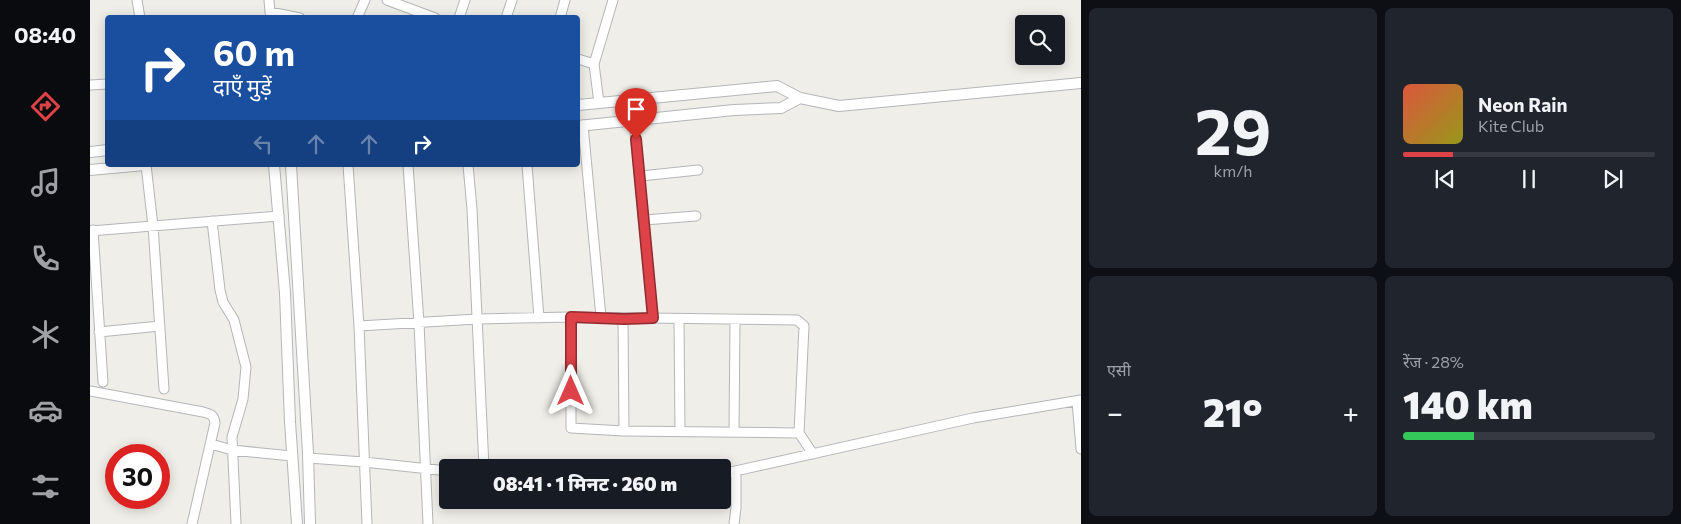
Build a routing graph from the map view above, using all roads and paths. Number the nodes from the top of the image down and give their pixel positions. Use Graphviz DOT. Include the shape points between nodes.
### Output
graph roads {
  1 [pos="137,0"];
  2 [pos="269,0"];
  3 [pos="365,0"];
  4 [pos="387,0"];
  5 [pos="464,0"];
  6 [pos="512,0"];
  7 [pos="565,0"];
  8 [pos="613,0"];
  9 [pos="140,15"];
  10 [pos="271,15"];
  11 [pos="359,15"];
  12 [pos="427,15"];
  13 [pos="460,15"];
  14 [pos="507,15"];
  15 [pos="561,15"];
  16 [pos="580,60"];
  17 [pos="594,64"];
  18 [pos="1081,83"];
  19 [pos="105,84"];
  20 [pos="90,85"];
  21 [pos="800,98"];
  22 [pos="599,103"];
  23 [pos="580,105"];
  24 [pos="634,120"];
  25 [pos="580,126"];
  26 [pos="105,150"];
  27 [pos="90,152"];
  28 [pos="123,167"];
  29 [pos="145,167"];
  30 [pos="274,167"];
  31 [pos="291,167"];
  32 [pos="348,167"];
  33 [pos="408,167"];
  34 [pos="468,167"];
  35 [pos="527,167"];
  36 [pos="90,170"];
  37 [pos="698,170"];
  38 [pos="641,176"];
  39 [pos="279,216"];
  40 [pos="696,216"];
  41 [pos="644,220"];
  42 [pos="212,221"];
  43 [pos="153,226"];
  44 [pos="91,231"];
  45 [pos="571,317"];
  46 [pos="600,317"];
  47 [pos="539,318"];
  48 [pos="653,318"];
  49 [pos="478,319"];
  50 [pos="624,319"];
  51 [pos="679,320"];
  52 [pos="736,320"];
  53 [pos="419,322"];
  54 [pos="160,326"];
  55 [pos="359,326"];
  56 [pos="99,332"];
  57 [pos="102,382"];
  58 [pos="164,389"];
  59 [pos="90,391"];
  60 [pos="1079,401"];
  61 [pos="624,431"];
  62 [pos="680,431"];
  63 [pos="734,432"];
  64 [pos="799,433"];
  65 [pos="211,444"];
  66 [pos="1081,449"];
  67 [pos="232,450"];
  68 [pos="812,454"];
  69 [pos="292,456"];
  70 [pos="308,458"];
  71 [pos="484,459"];
  72 [pos="364,462"];
  73 [pos="425,469"];
  74 [pos="439,470"];
  75 [pos="736,471"];
  76 [pos="731,472"];
  77 [pos="192,524"];
  78 [pos="236,524"];
  79 [pos="297,524"];
  80 [pos="310,524"];
  81 [pos="367,524"];
  82 [pos="428,524"];
  83 [pos="734,524"];
  1 -- 9 [label="street"];
  2 -- 10 [label="street"];
  3 -- 11 [label="street"];
  4 -- 12 [label="street"];
  5 -- 13 [label="street"];
  6 -- 14 [label="street"];
  7 -- 15 [label="street"];
  8 -- 17 [label="street"];
  16 -- 17 [label="street"];
  17 -- 22 [label="street"];
  18 -- 21 [label="street" via="839,106"];
  19 -- 20 [label="street"];
  21 -- 22 [label="street" via="777,86"];
  21 -- 24 [label="street" via="781,108"];
  22 -- 23 [label="street"];
  24 -- 25 [label="street"];
  24 -- 38 [label="street"];
  25 -- 46 [label="street"];
  26 -- 27 [label="street"];
  28 -- 36 [label="street"];
  29 -- 43 [label="street"];
  30 -- 39 [label="street"];
  31 -- 70 [label="street"];
  32 -- 55 [label="street"];
  33 -- 53 [label="street"];
  34 -- 49 [label="street"];
  35 -- 47 [label="street"];
  37 -- 38 [label="street"];
  38 -- 41 [label="street"];
  39 -- 42 [label="street"];
  39 -- 69 [label="street"];
  40 -- 41 [label="street"];
  41 -- 48 [label="street"];
  42 -- 43 [label="street"];
  42 -- 67 [label="street" via="220,290 234,320 246,367"];
  43 -- 44 [label="street"];
  43 -- 54 [label="street"];
  44 -- 56 [label="street"];
  45 -- 46 [label="street"];
  45 -- 47 [label="street"];
  45 -- 61 [label="street" via="571,428"];
  46 -- 50 [label="street"];
  47 -- 49 [label="street"];
  48 -- 50 [label="street"];
  48 -- 51 [label="street"];
  49 -- 53 [label="street"];
  49 -- 71 [label="street"];
  50 -- 61 [label="street"];
  51 -- 52 [label="street"];
  51 -- 62 [label="street"];
  52 -- 63 [label="street"];
  52 -- 64 [label="street" via="796,320 804,326"];
  53 -- 55 [label="street"];
  53 -- 73 [label="street"];
  54 -- 56 [label="street"];
  54 -- 58 [label="street"];
  55 -- 72 [label="street"];
  56 -- 57 [label="street"];
  59 -- 65 [label="street" via="211,414 215,417"];
  60 -- 66 [label="street"];
  60 -- 68 [label="street" via="974,418"];
  61 -- 62 [label="street"];
  62 -- 63 [label="street"];
  63 -- 64 [label="street"];
  64 -- 68 [label="street"];
  65 -- 67 [label="street"];
  65 -- 77 [label="street"];
  67 -- 69 [label="street"];
  67 -- 78 [label="street"];
  68 -- 75 [label="street"];
  69 -- 70 [label="street"];
  69 -- 79 [label="street"];
  70 -- 72 [label="street"];
  70 -- 80 [label="street"];
  72 -- 73 [label="street"];
  72 -- 81 [label="street"];
  73 -- 74 [label="street"];
  73 -- 82 [label="street"];
  75 -- 76 [label="street"];
  75 -- 83 [label="street"];
}
